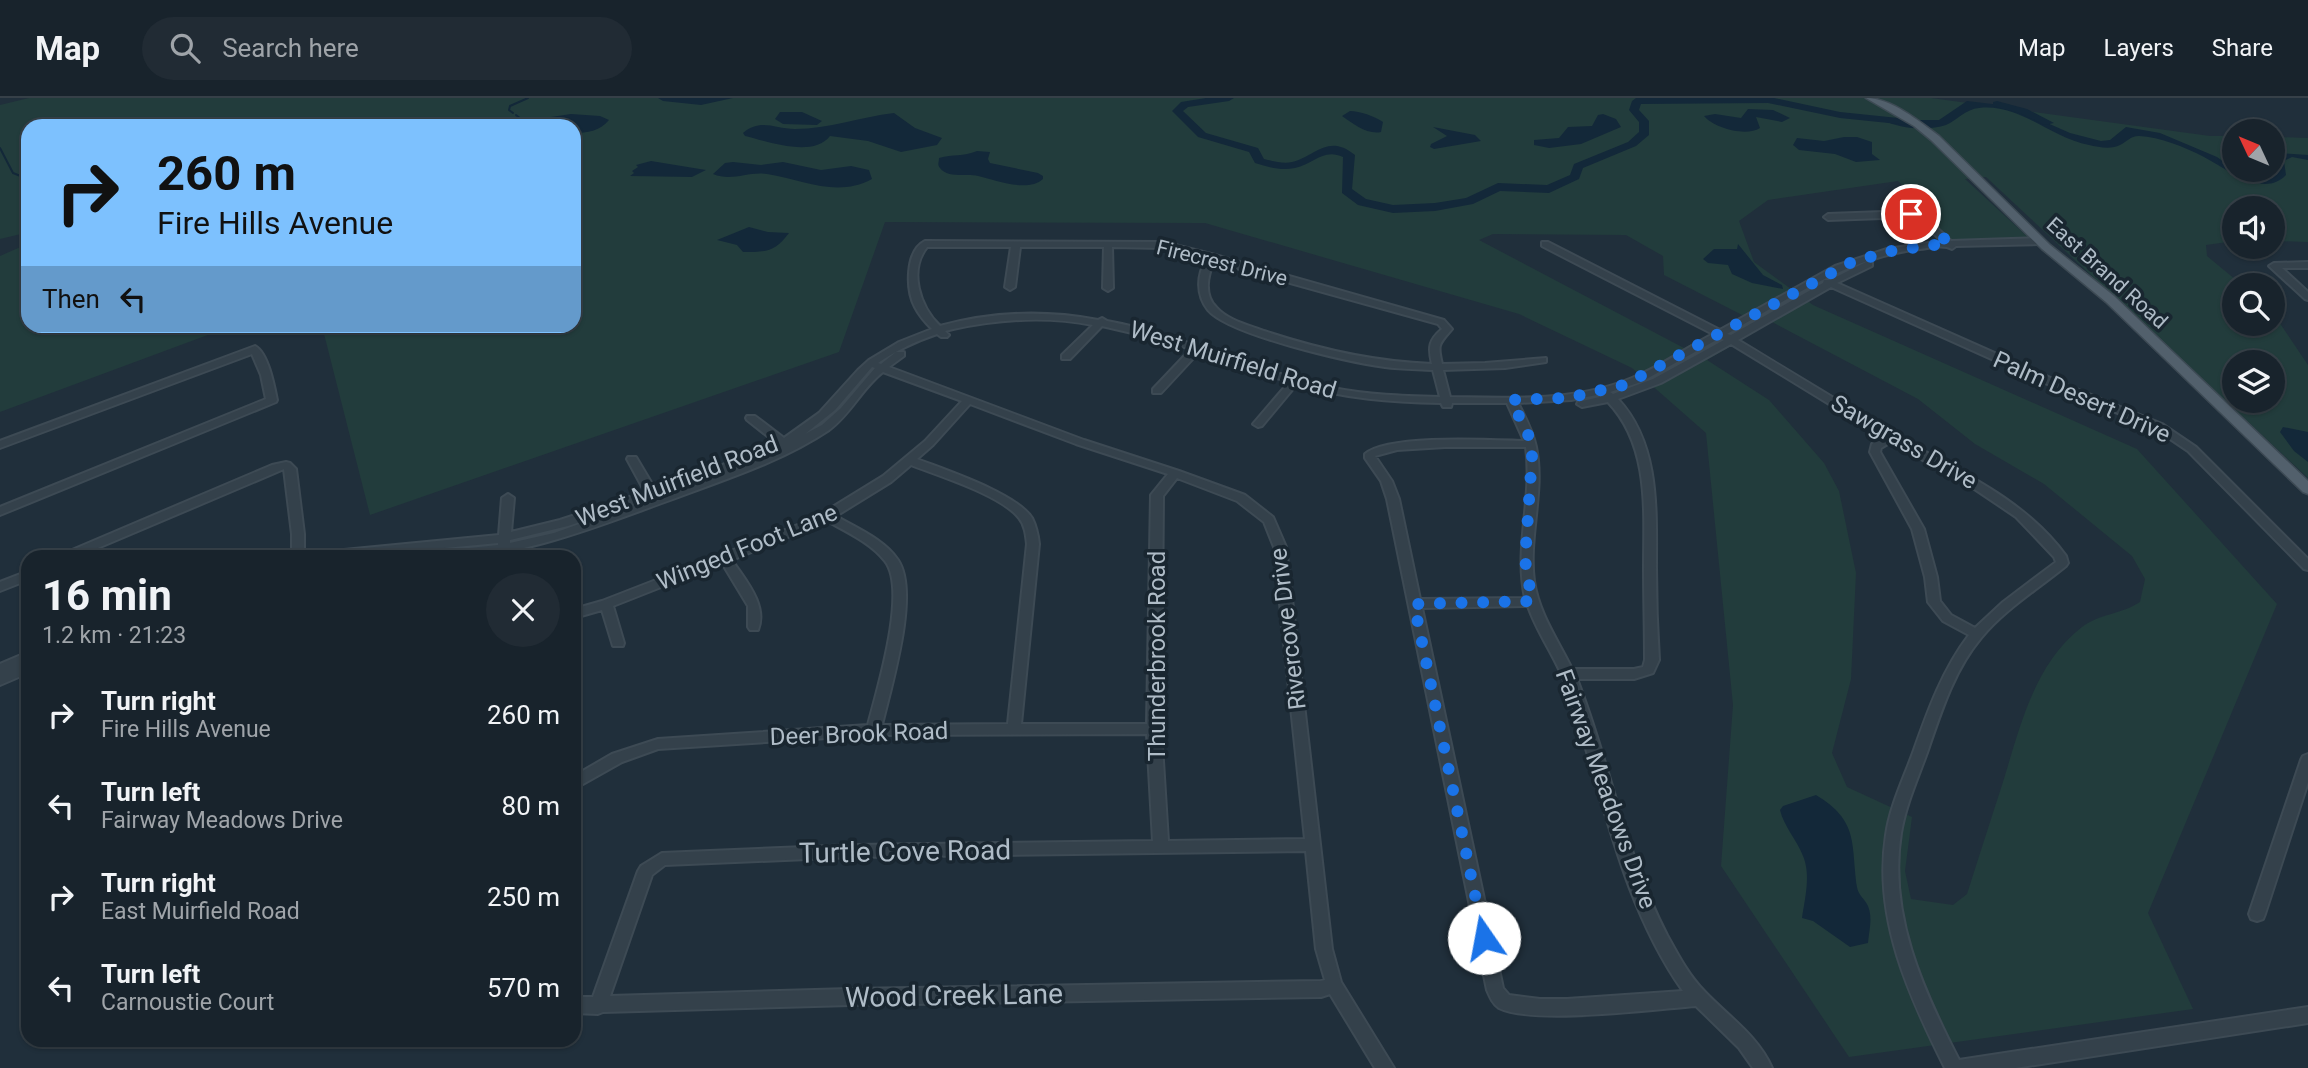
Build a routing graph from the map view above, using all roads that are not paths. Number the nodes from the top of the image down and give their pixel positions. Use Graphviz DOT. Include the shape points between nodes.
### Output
graph roads {
  1 [pos="1871,98"];
  2 [pos="1828,217"];
  3 [pos="1016,244"];
  4 [pos="1545,244"];
  5 [pos="2043,244"];
  6 [pos="1108,245"];
  7 [pos="1952,245"];
  8 [pos="1212,257"];
  9 [pos="1600,260"];
  10 [pos="1587,265"];
  11 [pos="2308,265"];
  12 [pos="1825,281"];
  13 [pos="1010,287"];
  14 [pos="1108,288"];
  15 [pos="2308,297"];
  16 [pos="1099,324"];
  17 [pos="942,333"];
  18 [pos="1719,333"];
  19 [pos="1730,339"];
  20 [pos="255,349"];
  21 [pos="1195,351"];
  22 [pos="1066,357"];
  23 [pos="1542,360"];
  24 [pos="1436,365"];
  25 [pos="876,366"];
  26 [pos="1293,383"];
  27 [pos="1157,391"];
  28 [pos="1607,395"];
  29 [pos="968,401"];
  30 [pos="1446,402"];
  31 [pos="1513,403"];
  32 [pos="751,418"];
  33 [pos="1258,424"];
  34 [pos="1891,437"];
  35 [pos="1530,444"];
  36 [pos="0,445"];
  37 [pos="787,445"];
  38 [pos="632,459"];
  39 [pos="909,460"];
  40 [pos="1175,473"];
  41 [pos="2308,489"];
  42 [pos="508,498"];
  43 [pos="654,498"];
  44 [pos="0,511"];
  45 [pos="828,516"];
  46 [pos="504,543"];
  47 [pos="83,550"];
  48 [pos="298,550"];
  49 [pos="462,550"];
  50 [pos="725,558"];
  51 [pos="2308,566"];
  52 [pos="21,578"];
  53 [pos="0,587"];
  54 [pos="1532,601"];
  55 [pos="606,604"];
  56 [pos="1414,604"];
  57 [pos="581,612"];
  58 [pos="754,627"];
  59 [pos="1977,634"];
  60 [pos="618,643"];
  61 [pos="21,660"];
  62 [pos="0,670"];
  63 [pos="21,670"];
  64 [pos="1569,674"];
  65 [pos="0,680"];
  66 [pos="1014,729"];
  67 [pos="1154,729"];
  68 [pos="874,730"];
  69 [pos="2308,760"];
  70 [pos="581,779"];
  71 [pos="1312,845"];
  72 [pos="1161,846"];
  73 [pos="2257,914"];
  74 [pos="1334,985"];
  75 [pos="1698,998"];
  76 [pos="581,1005"];
  77 [pos="598,1006"];
  78 [pos="2308,1015"];
  79 [pos="1385,1068"];
  80 [pos="1763,1068"];
  81 [pos="1954,1068"];
  82 [pos="1961,1068"];
  1 -- 5 [label="main road, East Brand Road" via="1917,124"];
  2 -- 7 [label="street" via="1911,214"];
  3 -- 6 [label="street, Firecrest Drive"];
  3 -- 13 [label="street"];
  3 -- 17 [label="street, Firecrest Drive" via="925,244 918,252 913,295"];
  4 -- 10 [label="street, Sawgrass Drive"];
  5 -- 7 [label="street"];
  5 -- 41 [label="main road, East Brand Road" via="2110,299"];
  6 -- 8 [label="street, Firecrest Drive" via="1163,245"];
  6 -- 14 [label="street"];
  7 -- 12 [label="street" via="1880,261"];
  8 -- 24 [label="street, Firecrest Drive" via="1441,322 1447,329 1436,339"];
  8 -- 24 [label="street" via="1202,285 1216,313 1237,324 1371,362"];
  9 -- 10 [label="street"];
  10 -- 18 [label="street, Sawgrass Drive"];
  11 -- 15 [label="street" via="2274,266"];
  12 -- 18 [label="street"];
  12 -- 19 [label="street"];
  12 -- 51 [label="street, Palm Desert Drive" via="2158,426 2192,449"];
  16 -- 17 [label="street, West Muirfield Road" via="1037,323"];
  16 -- 21 [label="street, West Muirfield Road"];
  16 -- 22 [label="street"];
  17 -- 25 [label="street, West Muirfield Road"];
  18 -- 19 [label="street, Sawgrass Drive"];
  18 -- 28 [label="street"];
  19 -- 28 [label="street" via="1657,381"];
  19 -- 34 [label="street, Sawgrass Drive"];
  20 -- 36 [label="street"];
  20 -- 44 [label="street" via="272,400"];
  21 -- 26 [label="street, West Muirfield Road"];
  21 -- 27 [label="street"];
  23 -- 24 [label="street" via="1517,365"];
  24 -- 30 [label="street"];
  25 -- 29 [label="street, Rivercove Drive"];
  25 -- 37 [label="street, West Muirfield Road" via="845,410 826,427"];
  26 -- 30 [label="street, West Muirfield Road" via="1358,396"];
  26 -- 33 [label="street"];
  28 -- 31 [label="street, West Muirfield Road" via="1559,406"];
  28 -- 64 [label="street" via="1619,405 1636,434 1646,474 1652,660 1648,670 1634,674"];
  29 -- 39 [label="street, Winged Foot Lane"];
  29 -- 40 [label="street, Rivercove Drive"];
  30 -- 31 [label="street, West Muirfield Road"];
  31 -- 35 [label="street, Fairway Meadows Drive"];
  32 -- 37 [label="street"];
  34 -- 59 [label="street" via="1876,446 1875,452 1917,529 1934,602 1947,618"];
  34 -- 59 [label="street, Sawgrass Drive" via="2011,506 2060,556 2062,563"];
  35 -- 54 [label="street, Fairway Meadows Drive" via="1525,560"];
  35 -- 56 [label="street" via="1409,445 1378,447 1370,454 1393,499"];
  37 -- 43 [label="street, West Muirfield Road" via="763,463"];
  38 -- 43 [label="street"];
  39 -- 45 [label="street, Winged Foot Lane"];
  39 -- 66 [label="street" via="1006,501 1028,524 1033,544"];
  40 -- 67 [label="street, Thunderbrook Road" via="1157,495"];
  40 -- 71 [label="street, Rivercove Drive" via="1241,498 1262,514 1276,533"];
  42 -- 46 [label="street"];
  43 -- 46 [label="street, West Muirfield Road" via="572,532"];
  45 -- 50 [label="street, Winged Foot Lane"];
  45 -- 68 [label="street" via="893,561 898,571 897,625"];
  46 -- 49 [label="street, West Muirfield Road"];
  47 -- 48 [label="street" via="286,466 300,529"];
  50 -- 55 [label="street, Winged Foot Lane"];
  50 -- 58 [label="street" via="754,606"];
  52 -- 53 [label="street"];
  54 -- 56 [label="street"];
  54 -- 64 [label="street, Fairway Meadows Drive" via="1547,639"];
  55 -- 57 [label="street, Winged Foot Lane"];
  55 -- 60 [label="street"];
  56 -- 75 [label="street" via="1495,990 1503,1002 1574,1006"];
  59 -- 81 [label="street" via="1928,729 1893,835 1890,872 1895,917 1908,964"];
  61 -- 62 [label="street"];
  63 -- 65 [label="street"];
  64 -- 75 [label="street, Fairway Meadows Drive" via="1642,898 1680,974"];
  66 -- 67 [label="street, Deer Brook Road"];
  66 -- 68 [label="street, Deer Brook Road"];
  67 -- 72 [label="street, Thunderbrook Road"];
  68 -- 70 [label="street, Deer Brook Road" via="657,744 617,758"];
  69 -- 73 [label="street"];
  71 -- 72 [label="street, Turtle Cove Road"];
  71 -- 74 [label="street, Rivercove Drive" via="1324,949"];
  72 -- 77 [label="street, Turtle Cove Road" via="662,859 646,871"];
  74 -- 77 [label="street, Wood Creek Lane" via="1321,989"];
  74 -- 79 [label="street, Rivercove Drive"];
  75 -- 80 [label="street, Fairway Meadows Drive" via="1742,1040"];
  76 -- 77 [label="street, Wood Creek Lane"];
  78 -- 82 [label="street"];
}
